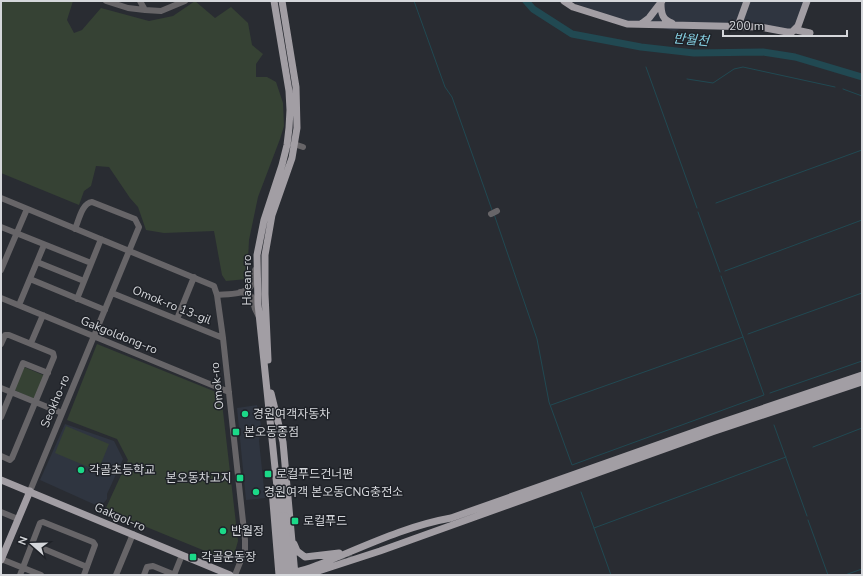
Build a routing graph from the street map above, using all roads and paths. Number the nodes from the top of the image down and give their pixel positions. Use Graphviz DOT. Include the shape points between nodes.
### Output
graph roads {
  1 [pos="106,1"];
  2 [pos="140,1"];
  3 [pos="185,1"];
  4 [pos="274,1"];
  5 [pos="282,1"];
  6 [pos="747,1"];
  7 [pos="807,1"];
  8 [pos="566,2"];
  9 [pos="662,2"];
  10 [pos="145,10"];
  11 [pos="641,24"];
  12 [pos="657,24"];
  13 [pos="674,24"];
  14 [pos="738,26"];
  15 [pos="796,30"];
  16 [pos="810,33"];
  17 [pos="294,144"];
  18 [pos="303,147"];
  19 [pos="1,198"];
  20 [pos="27,209"];
  21 [pos="1,227"];
  22 [pos="75,229"];
  23 [pos="16,234"];
  24 [pos="101,239"];
  25 [pos="44,245"];
  26 [pos="129,251"];
  27 [pos="257,259"];
  28 [pos="37,262"];
  29 [pos="91,264"];
  30 [pos="1,270"];
  31 [pos="194,277"];
  32 [pos="30,280"];
  33 [pos="84,281"];
  34 [pos="112,292"];
  35 [pos="240,292"];
  36 [pos="217,295"];
  37 [pos="1,298"];
  38 [pos="77,299"];
  39 [pos="19,306"];
  40 [pos="105,310"];
  41 [pos="43,315"];
  42 [pos="259,317"];
  43 [pos="177,319"];
  44 [pos="94,336"];
  45 [pos="223,338"];
  46 [pos="1,344"];
  47 [pos="31,344"];
  48 [pos="48,373"];
  49 [pos="862,375"];
  50 [pos="862,382"];
  51 [pos="1,388"];
  52 [pos="269,388"];
  53 [pos="11,392"];
  54 [pos="229,392"];
  55 [pos="36,402"];
  56 [pos="62,413"];
  57 [pos="1,417"];
  58 [pos="1,456"];
  59 [pos="1,480"];
  60 [pos="30,491"];
  61 [pos="1,512"];
  62 [pos="282,516"];
  63 [pos="18,519"];
  64 [pos="132,534"];
  65 [pos="292,540"];
  66 [pos="32,544"];
  67 [pos="351,553"];
  68 [pos="182,555"];
  69 [pos="1,559"];
  70 [pos="294,560"];
  71 [pos="278,562"];
  72 [pos="87,567"];
  73 [pos="23,568"];
  74 [pos="328,568"];
  75 [pos="293,574"];
  76 [pos="20,575"];
  77 [pos="41,575"];
  78 [pos="84,575"];
  79 [pos="116,575"];
  80 [pos="144,575"];
  81 [pos="175,575"];
  82 [pos="230,575"];
  83 [pos="235,575"];
  84 [pos="280,575"];
  85 [pos="285,575"];
  86 [pos="306,575"];
  87 [pos="318,575"];
  1 -- 10 [label="street"];
  2 -- 10 [label="street"];
  3 -- 10 [label="street" via="161,11"];
  4 -- 27 [label="main road, Haean-ro" via="289,91 289,128 282,165 264,220"];
  5 -- 17 [label="main road, Haean-ro" via="296,86 297,128"];
  6 -- 14 [label="main road"];
  7 -- 15 [label="main road"];
  8 -- 11 [label="main road" via="573,7 627,24"];
  9 -- 11 [label="main road"];
  9 -- 12 [label="main road"];
  9 -- 13 [label="main road" via="661,11 664,18"];
  11 -- 12 [label="main road"];
  12 -- 13 [label="main road"];
  13 -- 14 [label="main road"];
  14 -- 15 [label="main road" via="787,32"];
  15 -- 16 [label="main road"];
  17 -- 18 [label="street"];
  17 -- 52 [label="main road, Haean-ro" via="292,158 272,215 265,255"];
  19 -- 20 [label="street"];
  20 -- 22 [label="street"];
  20 -- 23 [label="street"];
  21 -- 23 [label="street"];
  22 -- 24 [label="street"];
  22 -- 26 [label="street" via="85,206 92,202 135,220 139,227"];
  23 -- 25 [label="street"];
  23 -- 30 [label="street"];
  24 -- 26 [label="street"];
  24 -- 29 [label="street"];
  25 -- 28 [label="street"];
  25 -- 29 [label="street"];
  26 -- 31 [label="street"];
  26 -- 34 [label="street, Seokho-ro"];
  27 -- 35 [label="street" via="251,286"];
  27 -- 42 [label="main road, Haean-ro"];
  28 -- 32 [label="street"];
  28 -- 33 [label="street"];
  29 -- 33 [label="street"];
  31 -- 36 [label="street" via="214,286"];
  31 -- 43 [label="street"];
  32 -- 38 [label="street"];
  32 -- 39 [label="street"];
  33 -- 38 [label="street"];
  34 -- 40 [label="street, Seokho-ro"];
  34 -- 43 [label="street, Omok-ro 13-gil"];
  35 -- 36 [label="street"];
  35 -- 42 [label="street" via="252,297"];
  36 -- 45 [label="street, Omok-ro"];
  37 -- 39 [label="street, Gakgoldong-ro"];
  38 -- 40 [label="street"];
  39 -- 41 [label="street, Gakgoldong-ro"];
  40 -- 44 [label="street, Seokho-ro"];
  41 -- 44 [label="street, Gakgoldong-ro"];
  41 -- 47 [label="street"];
  42 -- 52 [label="main road, Haean-ro"];
  43 -- 45 [label="street, Omok-ro 13-gil"];
  44 -- 54 [label="street, Gakgoldong-ro"];
  44 -- 56 [label="street, Seokho-ro"];
  45 -- 54 [label="street, Omok-ro"];
  46 -- 47 [label="street" via="5,335 9,335"];
  47 -- 48 [label="street" via="53,353"];
  48 -- 53 [label="street" via="23,363"];
  48 -- 55 [label="street"];
  49 -- 67 [label="main road" via="451,518 429,522"];
  50 -- 74 [label="main road" via="712,432"];
  51 -- 53 [label="street"];
  52 -- 62 [label="main road, Haean-ro"];
  52 -- 65 [label="main road" via="283,442"];
  52 -- 71 [label="main road" via="268,444"];
  53 -- 55 [label="street"];
  53 -- 57 [label="street"];
  54 -- 83 [label="street, Omok-ro" via="245,540 245,550"];
  55 -- 56 [label="street"];
  55 -- 58 [label="street" via="12,458 10,460"];
  56 -- 60 [label="street, Seokho-ro"];
  59 -- 60 [label="main road, Gakgol-ro"];
  60 -- 63 [label="main road, Seokho-ro"];
  60 -- 64 [label="main road, Gakgol-ro"];
  61 -- 63 [label="street"];
  62 -- 75 [label="main road, bridge"];
  62 -- 85 [label="main road, bridge"];
  63 -- 69 [label="main road, Seokho-ro"];
  64 -- 68 [label="main road, Gakgol-ro"];
  64 -- 79 [label="street"];
  65 -- 67 [label="main road" via="297,551 305,557"];
  65 -- 70 [label="main road"];
  66 -- 72 [label="street"];
  66 -- 72 [label="street" via="43,522 94,542"];
  66 -- 73 [label="street"];
  67 -- 75 [label="main road"];
  68 -- 81 [label="street"];
  68 -- 82 [label="main road, Gakgol-ro"];
  69 -- 73 [label="street"];
  70 -- 71 [label="main road" via="292,568 286,571"];
  70 -- 75 [label="main road"];
  71 -- 84 [label="main road"];
  72 -- 78 [label="street"];
  73 -- 76 [label="street"];
  73 -- 77 [label="street"];
  74 -- 86 [label="main road"];
  74 -- 87 [label="main road"];
  75 -- 85 [label="main road"];
  80 -- 81 [label="street" via="147,567 153,566"];
}
